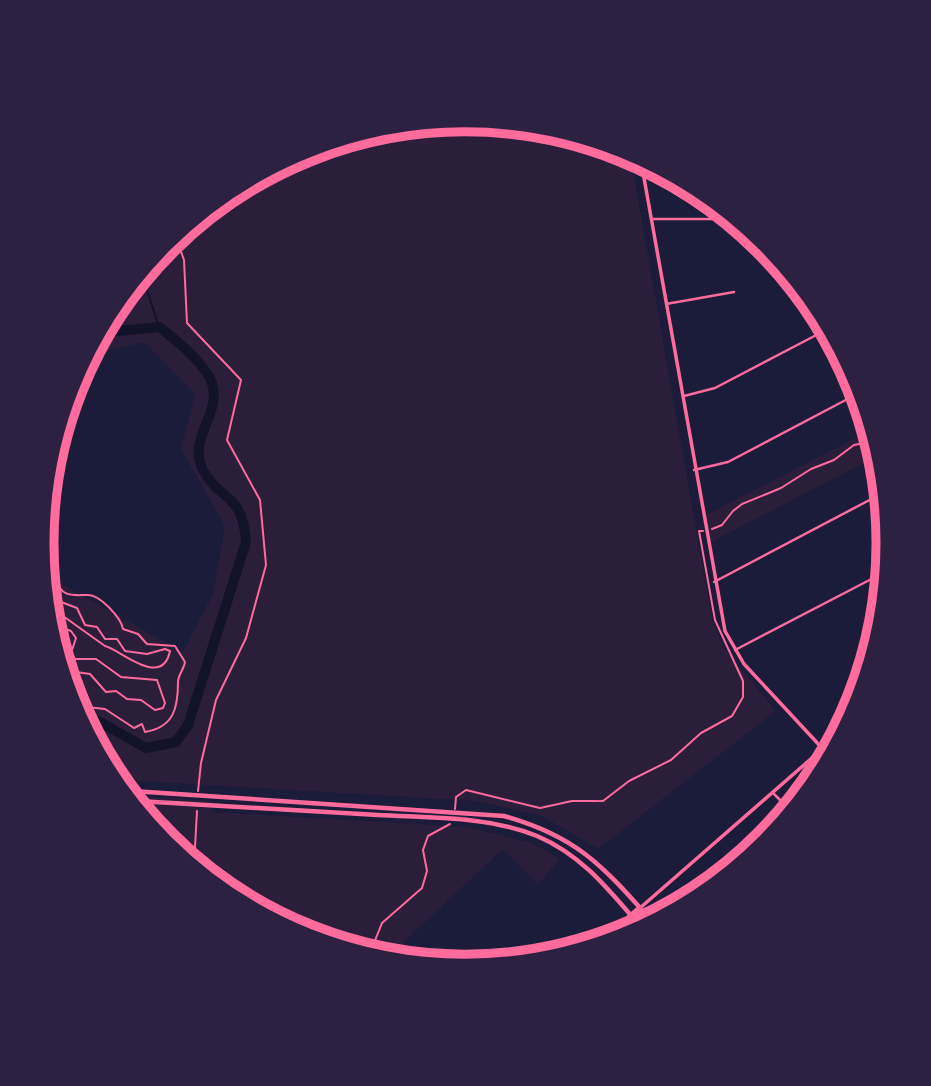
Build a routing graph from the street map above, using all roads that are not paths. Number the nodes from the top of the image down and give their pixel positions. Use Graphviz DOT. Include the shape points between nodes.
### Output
graph roads {
  1 [pos="643,172"];
  2 [pos="651,219"];
  3 [pos="718,219"];
  4 [pos="734,292"];
  5 [pos="666,304"];
  6 [pos="820,333"];
  7 [pos="681,396"];
  8 [pos="850,398"];
  9 [pos="694,470"];
  10 [pos="874,498"];
  11 [pos="875,577"];
  12 [pos="713,582"];
  13 [pos="735,650"];
  14 [pos="822,748"];
  15 [pos="138,791"];
  16 [pos="773,792"];
  17 [pos="146,802"];
  18 [pos="784,803"];
  19 [pos="639,908"];
  20 [pos="644,913"];
  21 [pos="632,915"];
  22 [pos="634,918"];
  23 [pos="622,923"];
  1 -- 2 [label="street"];
  2 -- 3 [label="street"];
  2 -- 5 [label="street"];
  4 -- 5 [label="street"];
  5 -- 7 [label="street"];
  6 -- 7 [label="street" via="715,388"];
  7 -- 9 [label="street"];
  8 -- 9 [label="street" via="727,462"];
  9 -- 12 [label="street"];
  10 -- 12 [label="street"];
  11 -- 13 [label="street"];
  12 -- 13 [label="street" via="724,631"];
  13 -- 14 [label="street"];
  14 -- 16 [label="street"];
  15 -- 19 [label="main road" via="503,816 564,838 599,863"];
  16 -- 18 [label="street"];
  16 -- 19 [label="street"];
  17 -- 21 [label="main road" via="465,820 519,830 555,845 594,872"];
  19 -- 20 [label="main road"];
  19 -- 21 [label="main road"];
  21 -- 22 [label="main road"];
  21 -- 23 [label="main road"];
}
